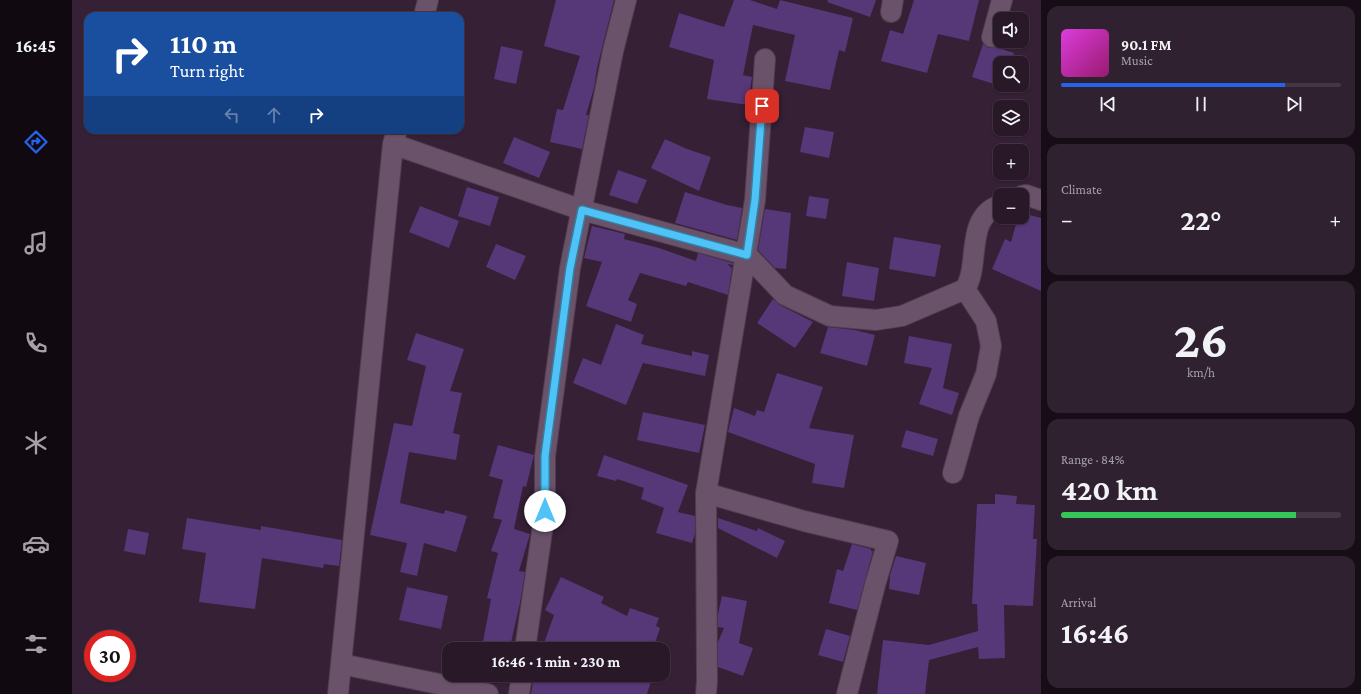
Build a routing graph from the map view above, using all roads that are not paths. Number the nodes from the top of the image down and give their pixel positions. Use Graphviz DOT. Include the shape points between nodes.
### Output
graph roads {
  1 [pos="428,0"];
  2 [pos="626,0"];
  3 [pos="1002,0"];
  4 [pos="425,12"];
  5 [pos="992,38"];
  6 [pos="765,59"];
  7 [pos="395,137"];
  8 [pos="1029,196"];
  9 [pos="1041,200"];
  10 [pos="993,208"];
  11 [pos="582,210"];
  12 [pos="747,255"];
  13 [pos="965,289"];
  14 [pos="953,473"];
  15 [pos="706,493"];
  16 [pos="527,642"];
  17 [pos="341,664"];
  18 [pos="521,682"];
  19 [pos="338,694"];
  20 [pos="488,694"];
  21 [pos="519,694"];
  22 [pos="706,694"];
  23 [pos="847,694"];
  1 -- 4 [label="street"];
  2 -- 11 [label="street" via="612,51"];
  3 -- 5 [label="street"];
  6 -- 12 [label="street" via="755,200"];
  7 -- 11 [label="street"];
  7 -- 17 [label="street"];
  8 -- 9 [label="street"];
  10 -- 13 [label="street" via="982,218 974,244 970,281"];
  11 -- 12 [label="street"];
  11 -- 16 [label="street" via="570,268 545,456 545,511"];
  12 -- 13 [label="street" via="785,295 830,316 876,320 902,316"];
  12 -- 15 [label="street"];
  13 -- 14 [label="street" via="986,321 991,346 986,374 969,416"];
  15 -- 22 [label="street"];
  15 -- 23 [label="street" via="804,521 888,541"];
  17 -- 19 [label="street"];
  17 -- 20 [label="street"];
  18 -- 21 [label="street"];
}
